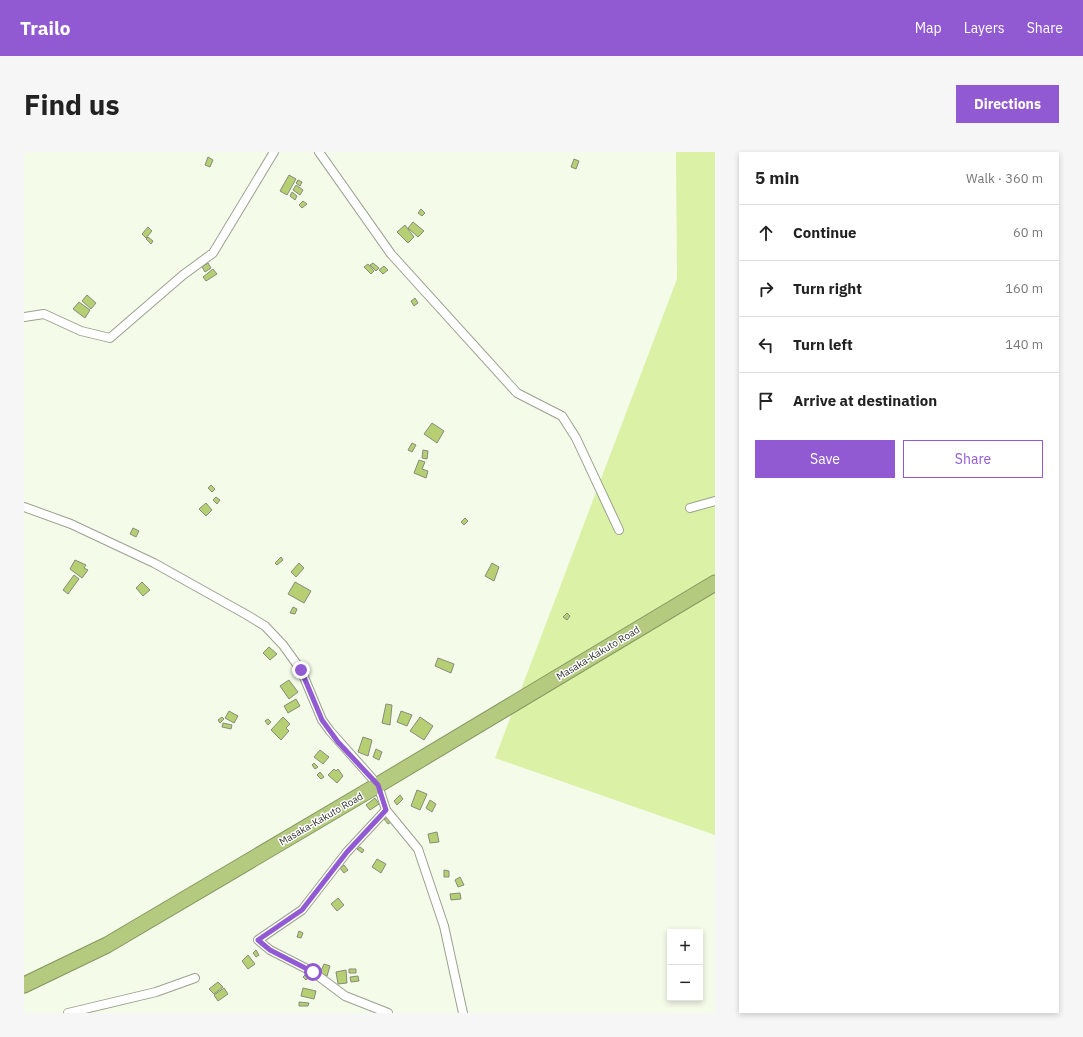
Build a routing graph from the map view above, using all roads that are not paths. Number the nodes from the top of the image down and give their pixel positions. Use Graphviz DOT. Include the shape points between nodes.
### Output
graph roads {
  1 [pos="274,152"];
  2 [pos="319,152"];
  3 [pos="24,317"];
  4 [pos="715,501"];
  5 [pos="24,507"];
  6 [pos="690,508"];
  7 [pos="619,530"];
  8 [pos="715,583"];
  9 [pos="378,785"];
  10 [pos="386,810"];
  11 [pos="195,978"];
  12 [pos="24,985"];
  13 [pos="68,1013"];
  14 [pos="388,1013"];
  15 [pos="463,1013"];
  1 -- 3 [label="street" via="213,253 110,338 81,331 44,314"];
  2 -- 7 [label="street" via="391,254 517,393 562,416 576,438"];
  4 -- 6 [label="street"];
  5 -- 9 [label="street" via="71,524 154,564 265,626 301,670 322,720"];
  8 -- 9 [label="highway, Masaka-Kakuto Road"];
  9 -- 10 [label="street"];
  9 -- 12 [label="highway, Masaka-Kakuto Road" via="107,945"];
  10 -- 14 [label="street" via="347,852 302,910 258,940 270,950 313,972 345,996"];
  10 -- 15 [label="street" via="418,849 444,926"];
  11 -- 13 [label="street" via="156,992"];
}
